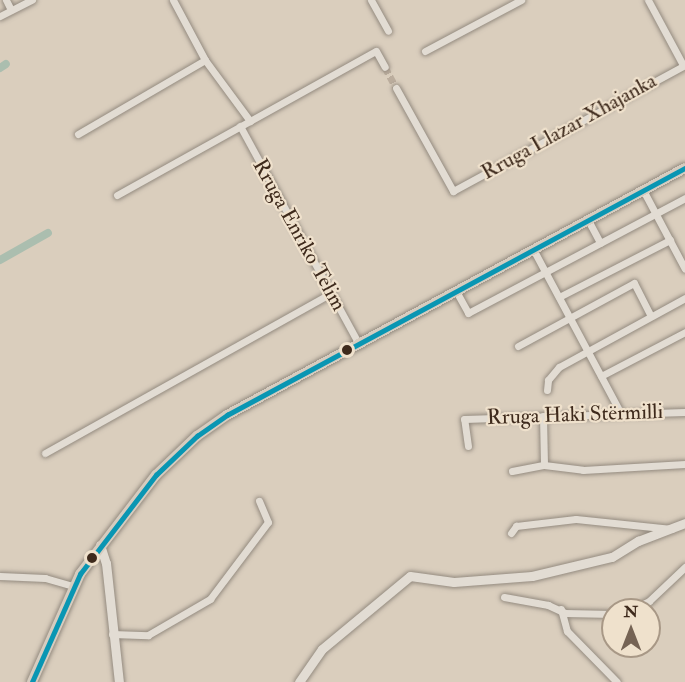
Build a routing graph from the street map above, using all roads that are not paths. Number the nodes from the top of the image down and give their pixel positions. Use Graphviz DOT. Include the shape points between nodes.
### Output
graph roads {
  1 [pos="6,0"];
  2 [pos="32,0"];
  3 [pos="173,0"];
  4 [pos="371,0"];
  5 [pos="520,0"];
  6 [pos="648,0"];
  7 [pos="11,10"];
  8 [pos="0,16"];
  9 [pos="388,31"];
  10 [pos="425,51"];
  11 [pos="205,60"];
  12 [pos="684,65"];
  13 [pos="385,67"];
  14 [pos="396,88"];
  15 [pos="250,121"];
  16 [pos="240,126"];
  17 [pos="78,134"];
  18 [pos="685,168"];
  19 [pos="643,190"];
  20 [pos="117,195"];
  21 [pos="685,198"];
  22 [pos="655,213"];
  23 [pos="588,220"];
  24 [pos="670,240"];
  25 [pos="600,243"];
  26 [pos="533,249"];
  27 [pos="685,269"];
  28 [pos="545,272"];
  29 [pos="456,291"];
  30 [pos="330,294"];
  31 [pos="559,297"];
  32 [pos="685,298"];
  33 [pos="651,316"];
  34 [pos="570,319"];
  35 [pos="685,332"];
  36 [pos="358,344"];
  37 [pos="518,346"];
  38 [pos="587,350"];
  39 [pos="601,376"];
  40 [pos="547,390"];
  41 [pos="685,412"];
  42 [pos="621,414"];
  43 [pos="543,416"];
  44 [pos="468,446"];
  45 [pos="45,453"];
  46 [pos="685,464"];
  47 [pos="544,465"];
  48 [pos="512,471"];
  49 [pos="259,501"];
  50 [pos="685,523"];
  51 [pos="670,529"];
  52 [pos="511,533"];
  53 [pos="100,545"];
  54 [pos="685,567"];
  55 [pos="0,576"];
  56 [pos="73,586"];
  57 [pos="504,597"];
  58 [pos="652,598"];
  59 [pos="561,609"];
  60 [pos="601,614"];
  61 [pos="112,634"];
  62 [pos="32,682"];
  63 [pos="118,682"];
  64 [pos="299,682"];
  65 [pos="617,682"];
  1 -- 7 [label="street"];
  2 -- 7 [label="street"];
  3 -- 11 [label="street"];
  4 -- 9 [label="street"];
  5 -- 10 [label="street"];
  6 -- 12 [label="street"];
  7 -- 8 [label="street"];
  11 -- 15 [label="street"];
  11 -- 17 [label="street"];
  12 -- 14 [label="street, Rruga Llazar Xhajanka" via="453,191"];
  13 -- 15 [label="street" via="376,51"];
  15 -- 16 [label="street"];
  16 -- 20 [label="street"];
  16 -- 30 [label="street, Rruga Enriko Telim"];
  18 -- 19 [label="main road"];
  19 -- 22 [label="street"];
  19 -- 23 [label="main road"];
  21 -- 22 [label="street"];
  22 -- 24 [label="street"];
  22 -- 25 [label="street"];
  23 -- 25 [label="street"];
  23 -- 26 [label="main road"];
  24 -- 27 [label="street"];
  24 -- 31 [label="street"];
  25 -- 28 [label="street"];
  26 -- 28 [label="street"];
  26 -- 29 [label="main road"];
  28 -- 29 [label="street" via="468,313"];
  28 -- 31 [label="street"];
  29 -- 36 [label="main road"];
  30 -- 36 [label="street, Rruga Enriko Telim"];
  30 -- 45 [label="street"];
  31 -- 34 [label="street"];
  32 -- 33 [label="street"];
  33 -- 34 [label="street" via="634,283"];
  33 -- 38 [label="street"];
  34 -- 37 [label="street"];
  34 -- 38 [label="street"];
  35 -- 39 [label="street"];
  36 -- 53 [label="main road" via="227,415 197,436 156,475"];
  38 -- 39 [label="street"];
  38 -- 40 [label="street" via="554,371"];
  39 -- 42 [label="street"];
  41 -- 42 [label="street, Rruga Haki Stërmilli"];
  42 -- 43 [label="street, Rruga Haki Stërmilli"];
  43 -- 44 [label="street, Rruga Haki Stërmilli" via="464,419"];
  43 -- 47 [label="street"];
  46 -- 47 [label="street" via="583,470"];
  47 -- 48 [label="street"];
  49 -- 61 [label="street" via="268,522 210,599 148,635"];
  50 -- 51 [label="street"];
  51 -- 52 [label="street" via="576,519 516,526"];
  51 -- 64 [label="street" via="632,544 612,557 532,576 454,582 410,576 321,649"];
  53 -- 56 [label="main road"];
  53 -- 61 [label="street" via="106,563"];
  54 -- 58 [label="street"];
  55 -- 56 [label="street" via="45,578"];
  56 -- 62 [label="main road"];
  57 -- 59 [label="street"];
  59 -- 60 [label="street" via="565,613"];
  59 -- 65 [label="street" via="567,631"];
  61 -- 63 [label="street"];
}
